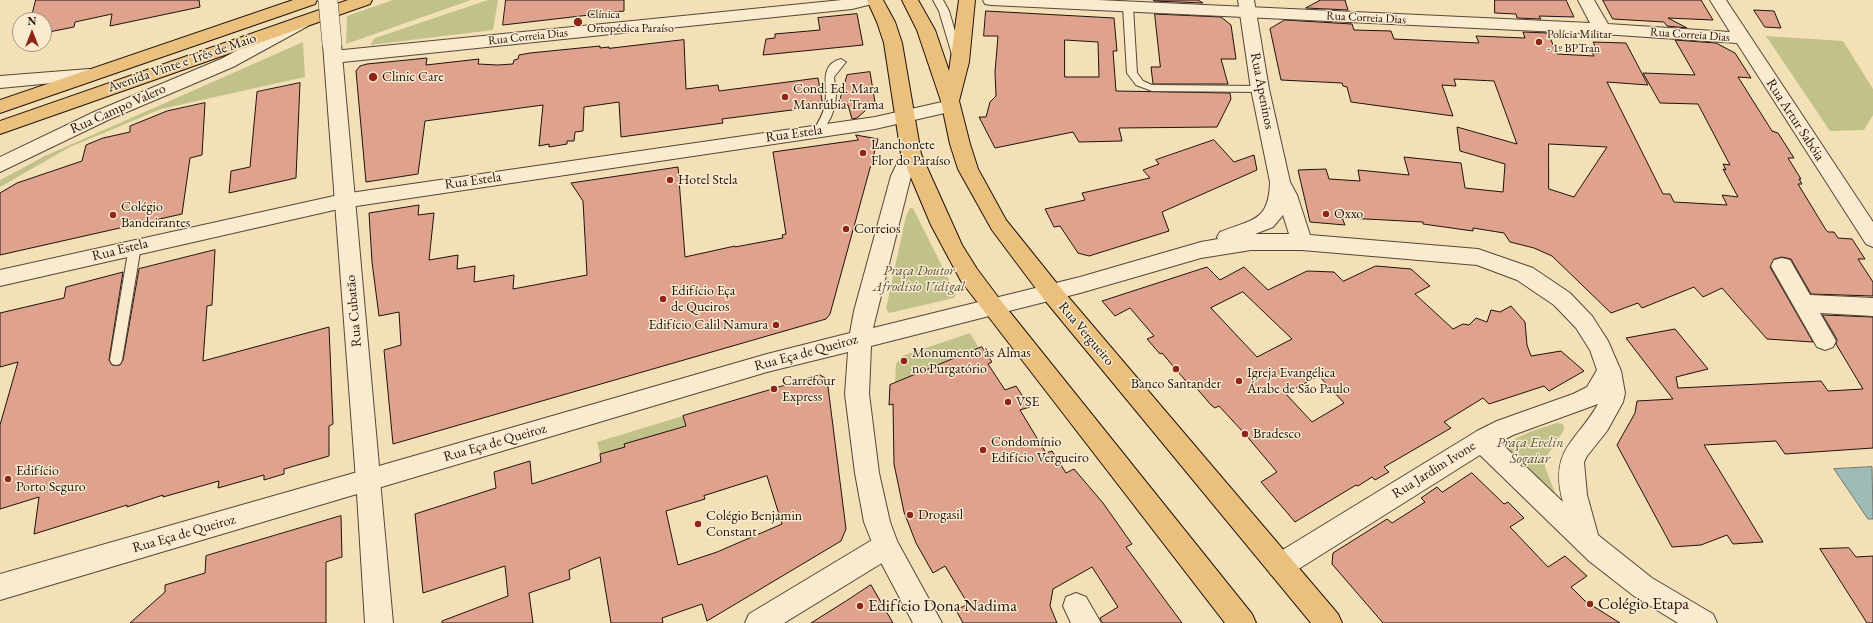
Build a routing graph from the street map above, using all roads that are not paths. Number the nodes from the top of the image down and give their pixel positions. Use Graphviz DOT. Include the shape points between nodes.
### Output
graph roads {
  1 [pos="309,0"];
  2 [pos="328,0"];
  3 [pos="364,0"];
  4 [pos="866,0"];
  5 [pos="875,0"];
  6 [pos="910,0"];
  7 [pos="938,0"];
  8 [pos="967,0"];
  9 [pos="990,0"];
  10 [pos="1586,0"];
  11 [pos="1718,0"];
  12 [pos="1247,6"];
  13 [pos="1128,7"];
  14 [pos="302,22"];
  15 [pos="1602,29"];
  16 [pos="1742,38"];
  17 [pos="332,50"];
  18 [pos="841,62"];
  19 [pos="960,62"];
  20 [pos="89,76"];
  21 [pos="0,82"];
  22 [pos="1260,89"];
  23 [pos="950,103"];
  24 [pos="0,107"];
  25 [pos="906,115"];
  26 [pos="0,128"];
  27 [pos="818,131"];
  28 [pos="911,154"];
  29 [pos="0,165"];
  30 [pos="1280,182"];
  31 [pos="343,201"];
  32 [pos="1873,239"];
  33 [pos="1302,242"];
  34 [pos="135,246"];
  35 [pos="1201,250"];
  36 [pos="1782,266"];
  37 [pos="0,278"];
  38 [pos="1051,292"];
  39 [pos="1803,303"];
  40 [pos="992,307"];
  41 [pos="1873,307"];
  42 [pos="860,338"];
  43 [pos="1825,341"];
  44 [pos="116,360"];
  45 [pos="1609,370"];
  46 [pos="1482,441"];
  47 [pos="368,480"];
  48 [pos="1587,541"];
  49 [pos="886,546"];
  50 [pos="1280,566"];
  51 [pos="0,587"];
  52 [pos="379,623"];
  53 [pos="759,623"];
  54 [pos="928,623"];
  55 [pos="1242,623"];
  56 [pos="1328,623"];
  57 [pos="1703,623"];
  1 -- 20 [label="main road, Avenida Vinte e Três de Maio"];
  2 -- 17 [label="street, Rua Cubatão, bridge"];
  3 -- 14 [label="main road, Avenida Vinte e Três de Maio"];
  4 -- 17 [label="street, Rua Correia Dias" via="852,4"];
  5 -- 25 [label="main road" via="893,43"];
  6 -- 23 [label="main road" via="926,30"];
  7 -- 19 [label="lane"];
  8 -- 19 [label="main road, Rua Vergueiro"];
  9 -- 13 [label="street, Rua Correia Dias"];
  10 -- 15 [label="street"];
  11 -- 16 [label="street, Rua Artur Sabóia"];
  12 -- 13 [label="street, Rua Correia Dias"];
  12 -- 15 [label="street, Rua Correia Dias"];
  12 -- 22 [label="street, Rua Apeninos"];
  13 -- 22 [label="lane" via="1132,73 1141,85 1152,88"];
  14 -- 26 [label="main road, Avenida Vinte e Três de Maio"];
  14 -- 29 [label="street, Rua Campo Valero" via="227,63 94,119"];
  15 -- 16 [label="street, Rua Correia Dias"];
  16 -- 32 [label="street, Rua Artur Sabóia"];
  17 -- 31 [label="street, Rua Cubatão"];
  18 -- 27 [label="lane" via="831,70 828,81 831,104"];
  19 -- 23 [label="main road, Rua Vergueiro"];
  20 -- 21 [label="street"];
  20 -- 24 [label="main road, Avenida Vinte e Três de Maio"];
  22 -- 30 [label="street, Rua Apeninos"];
  23 -- 25 [label="street, Rua Estela"];
  23 -- 38 [label="main road, Rua Vergueiro" via="968,168 980,191 999,225"];
  25 -- 27 [label="street, Rua Estela" via="875,123"];
  25 -- 28 [label="main road"];
  27 -- 31 [label="street, Rua Estela"];
  28 -- 40 [label="main road" via="953,249"];
  28 -- 42 [label="street" via="901,176 864,310"];
  30 -- 33 [label="street, Rua Apeninos" via="1287,195"];
  30 -- 35 [label="street, Rua Apeninos" via="1280,196 1271,218"];
  31 -- 34 [label="street, Rua Estela"];
  31 -- 47 [label="street, Rua Cubatão"];
  33 -- 35 [label="street" via="1251,242"];
  33 -- 45 [label="street" via="1478,257 1525,274 1562,299 1584,322 1600,346"];
  34 -- 37 [label="street, Rua Estela"];
  34 -- 44 [label="lane"];
  35 -- 38 [label="street, Rua Eça de Queiroz"];
  36 -- 39 [label="street"];
  38 -- 40 [label="street, Rua Eça de Queiroz"];
  38 -- 50 [label="main road, Rua Vergueiro"];
  39 -- 41 [label="street"];
  39 -- 43 [label="street"];
  40 -- 42 [label="street, Rua Eça de Queiroz"];
  40 -- 55 [label="main road"];
  42 -- 47 [label="street, Rua Eça de Queiroz" via="766,363"];
  42 -- 49 [label="street" via="857,394 861,427 871,498"];
  45 -- 46 [label="street, Rua Jardim Ivone" via="1595,394 1505,428"];
  45 -- 48 [label="street" via="1611,402 1599,424 1578,449 1572,462 1574,495"];
  46 -- 48 [label="street"];
  46 -- 50 [label="street, Rua Jardim Ivone"];
  47 -- 51 [label="street, Rua Eça de Queiroz"];
  47 -- 52 [label="street, Rua Cubatão"];
  48 -- 57 [label="street" via="1643,587"];
  49 -- 53 [label="street"];
  49 -- 54 [label="street"];
  50 -- 56 [label="main road, Rua Vergueiro"];
}
